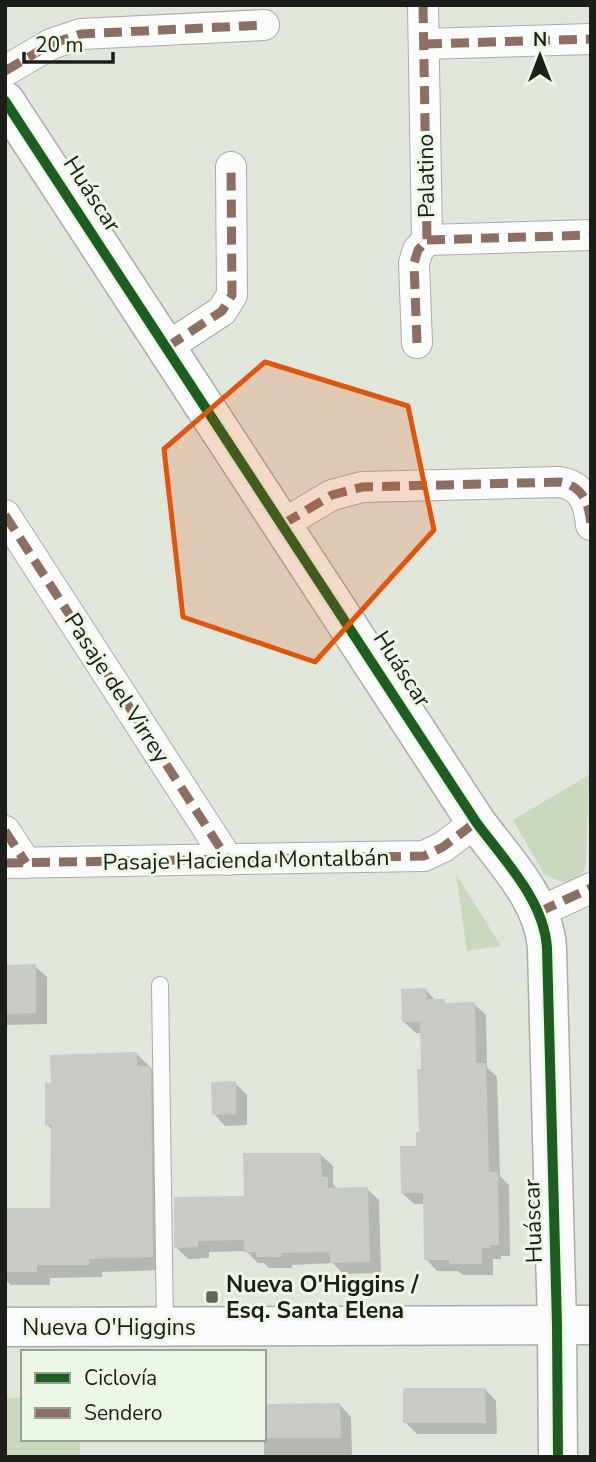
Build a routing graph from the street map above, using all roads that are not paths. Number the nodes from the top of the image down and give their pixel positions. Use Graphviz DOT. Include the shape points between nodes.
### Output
graph roads {
  1 [pos="423,5"];
  2 [pos="264,25"];
  3 [pos="591,38"];
  4 [pos="424,44"];
  5 [pos="6,95"];
  6 [pos="231,166"];
  7 [pos="591,235"];
  8 [pos="427,240"];
  9 [pos="417,343"];
  10 [pos="167,347"];
  11 [pos="5,515"];
  12 [pos="283,524"];
  13 [pos="591,525"];
  14 [pos="477,822"];
  15 [pos="5,831"];
  16 [pos="229,860"];
  17 [pos="16,863"];
  18 [pos="591,888"];
  19 [pos="539,912"];
  20 [pos="160,985"];
  21 [pos="574,1325"];
  22 [pos="5,1327"];
  23 [pos="165,1327"];
  24 [pos="558,1457"];
  1 -- 4 [label="street, Palatino"];
  2 -- 5 [label="street" via="65,37 51,44"];
  3 -- 4 [label="street"];
  4 -- 8 [label="street, Palatino"];
  5 -- 10 [label="street, Huáscar"];
  6 -- 10 [label="street" via="232,295 222,311"];
  7 -- 8 [label="street"];
  8 -- 9 [label="street, Palatino" via="414,263"];
  10 -- 12 [label="street, Huáscar"];
  11 -- 16 [label="street, Pasaje del Virrey"];
  12 -- 13 [label="street" via="349,489 559,481 580,491"];
  12 -- 14 [label="street, Huáscar"];
  14 -- 16 [label="street, Pasaje Hacienda Montalbán" via="424,856"];
  14 -- 19 [label="street, Huáscar"];
  15 -- 17 [label="street"];
  16 -- 17 [label="street, Pasaje Hacienda Montalbán"];
  18 -- 19 [label="street"];
  19 -- 21 [label="street, Huáscar" via="546,934"];
  20 -- 23 [label="lane"];
  21 -- 23 [label="street, Nueva O'Higgins"];
  21 -- 24 [label="street, Huáscar"];
  22 -- 23 [label="street, Nueva O'Higgins"];
}
